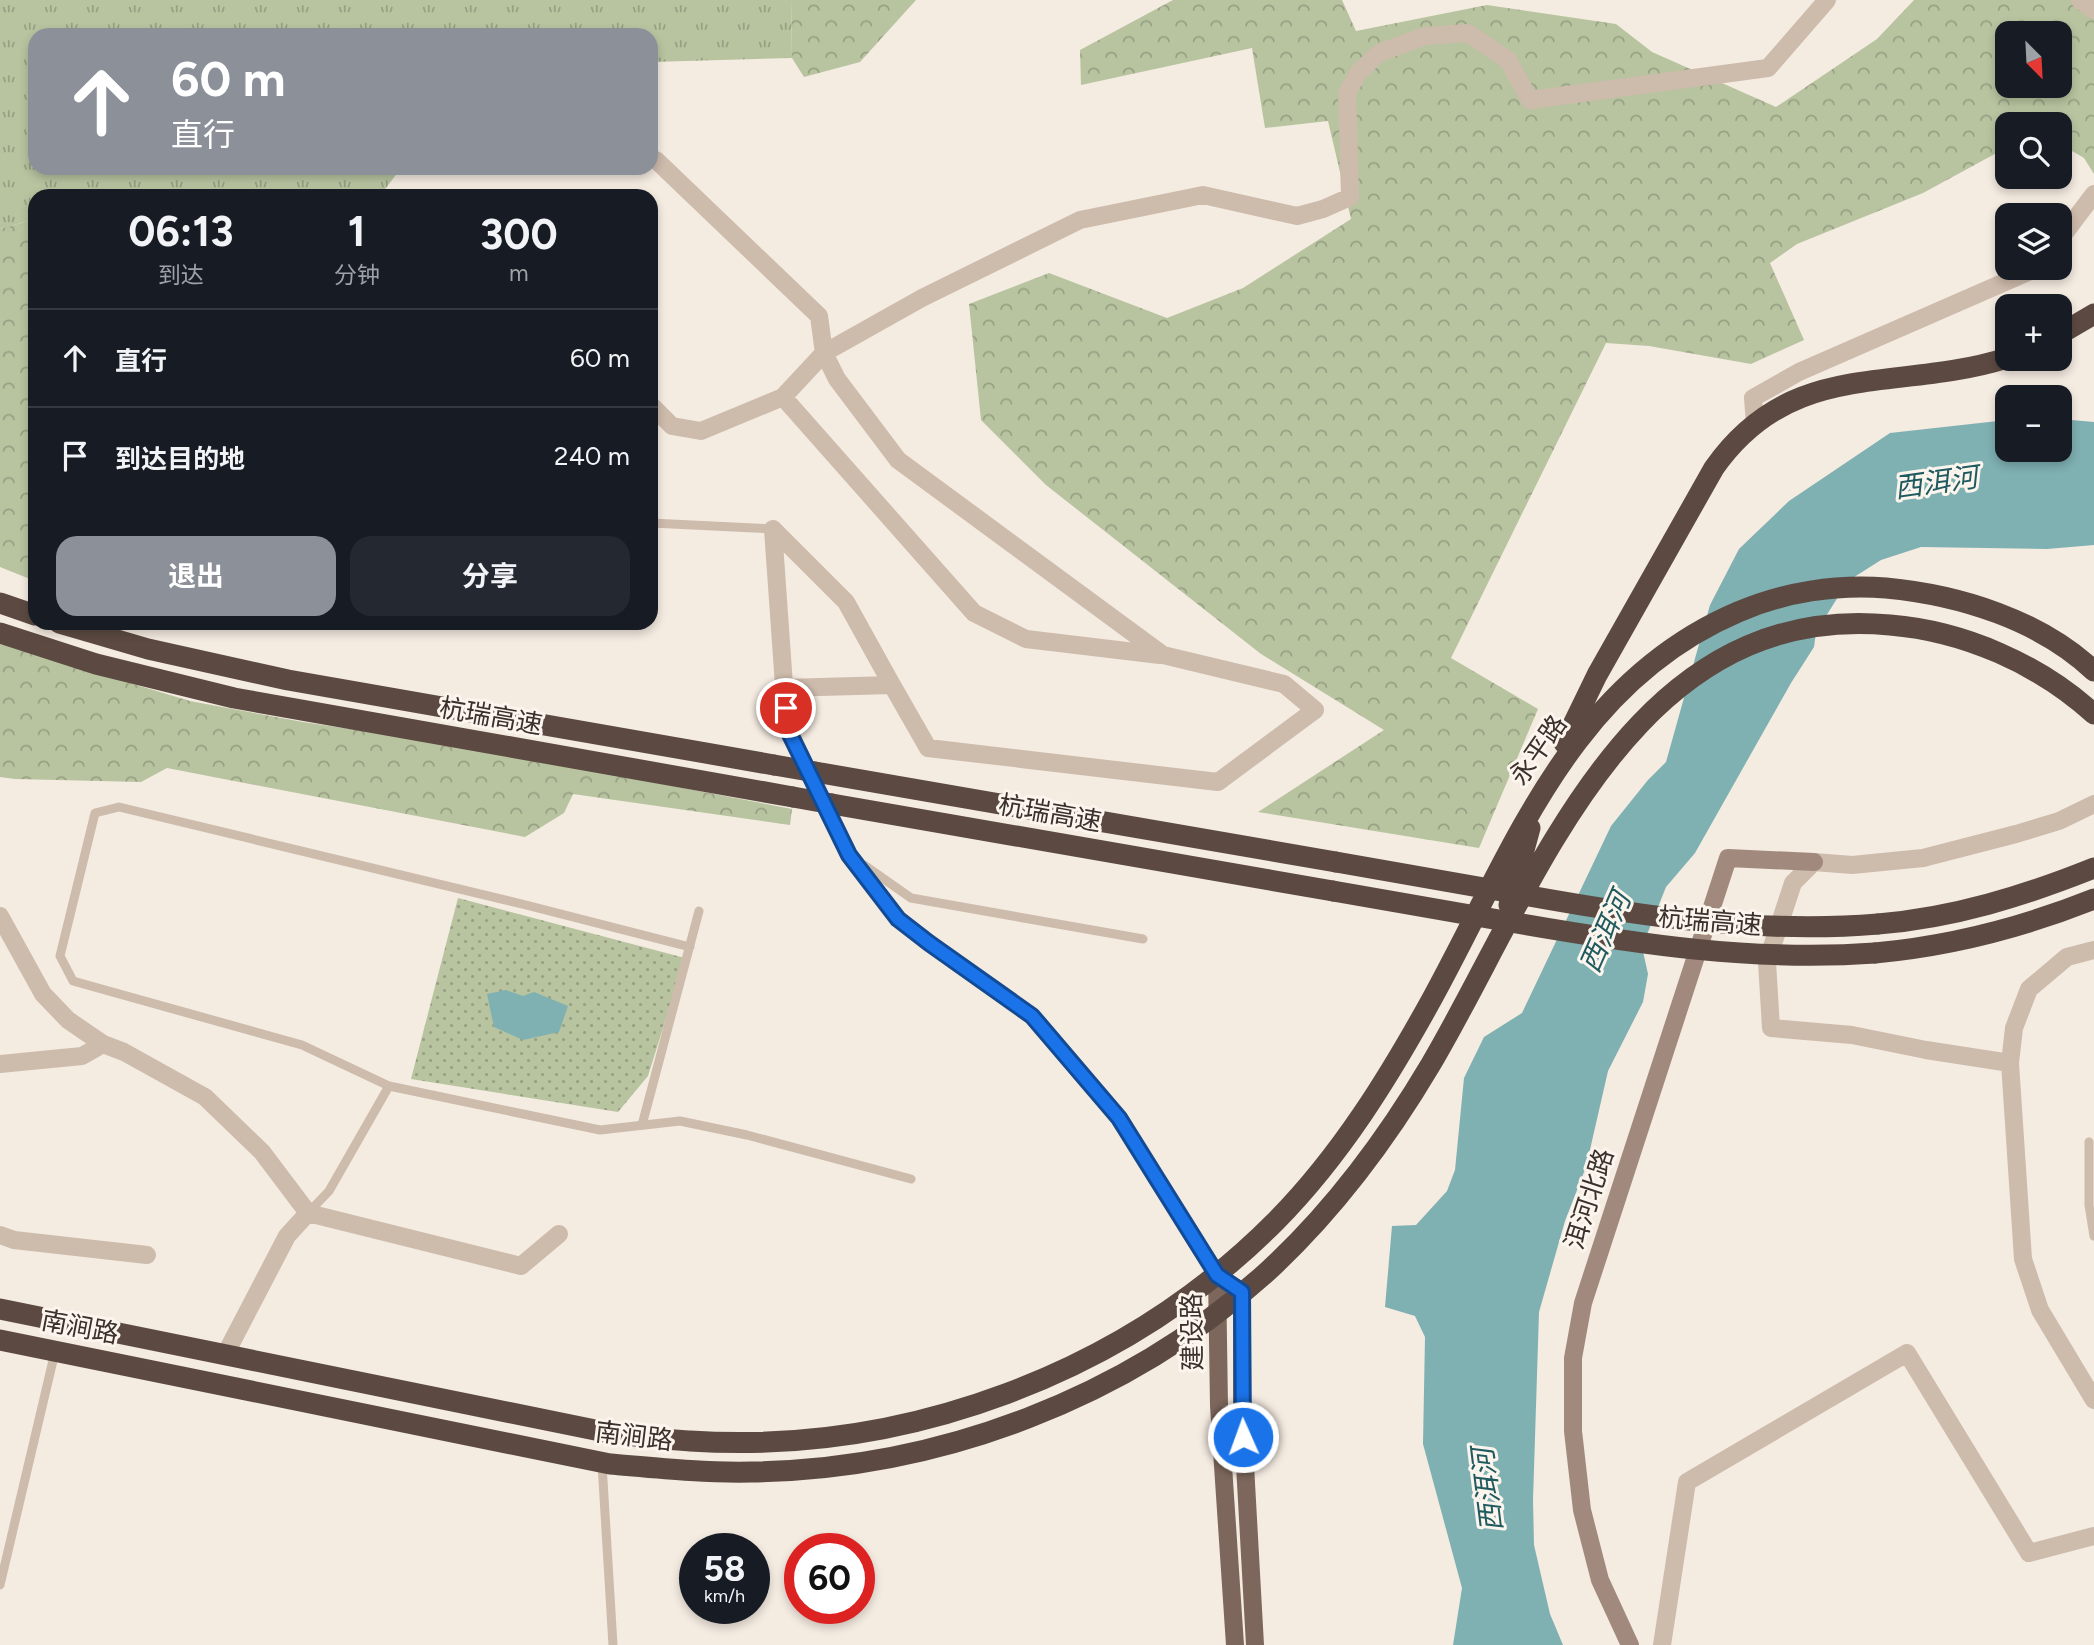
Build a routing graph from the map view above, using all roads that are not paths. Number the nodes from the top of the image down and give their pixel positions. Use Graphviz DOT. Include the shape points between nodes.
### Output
graph roads {
  1 [pos="1827,0"];
  2 [pos="2080,0"];
  3 [pos="2094,10"];
  4 [pos="658,162"];
  5 [pos="2094,194"];
  6 [pos="2072,223"];
  7 [pos="2010,280"];
  8 [pos="2094,314"];
  9 [pos="2072,327"];
  10 [pos="824,353"];
  11 [pos="1995,361"];
  12 [pos="783,397"];
  13 [pos="658,412"];
  14 [pos="1755,423"];
  15 [pos="658,523"];
  16 [pos="773,529"];
  17 [pos="0,603"];
  18 [pos="28,613"];
  19 [pos="83,630"];
  20 [pos="0,633"];
  21 [pos="1163,655"];
  22 [pos="2094,671"];
  23 [pos="892,685"];
  24 [pos="784,688"];
  25 [pos="2094,714"];
  26 [pos="1538,797"];
  27 [pos="2094,804"];
  28 [pos="849,855"];
  29 [pos="1814,862"];
  30 [pos="2094,868"];
  31 [pos="2094,899"];
  32 [pos="699,911"];
  33 [pos="0,916"];
  34 [pos="1501,937"];
  35 [pos="1143,939"];
  36 [pos="690,947"];
  37 [pos="2094,950"];
  38 [pos="103,1044"];
  39 [pos="2010,1063"];
  40 [pos="0,1064"];
  41 [pos="389,1086"];
  42 [pos="642,1125"];
  43 [pos="2090,1142"];
  44 [pos="911,1179"];
  45 [pos="308,1213"];
  46 [pos="559,1234"];
  47 [pos="0,1235"];
  48 [pos="2094,1236"];
  49 [pos="147,1255"];
  50 [pos="1217,1275"];
  51 [pos="1231,1301"];
  52 [pos="0,1309"];
  53 [pos="0,1340"];
  54 [pos="55,1351"];
  55 [pos="225,1354"];
  56 [pos="2094,1400"];
  57 [pos="602,1462"];
  58 [pos="2094,1536"];
  59 [pos="0,1585"];
  60 [pos="613,1645"];
  61 [pos="1236,1645"];
  62 [pos="1255,1645"];
  63 [pos="1630,1645"];
  64 [pos="1662,1645"];
  1 -- 10 [label="street" via="1769,68 1530,100 1508,60 1468,33 1425,36 1379,53 1346,93 1350,197 1297,216 1203,195 1080,220 922,298"];
  2 -- 3 [label="street"];
  4 -- 10 [label="street" via="819,316"];
  5 -- 6 [label="street"];
  7 -- 14 [label="street" via="1799,372 1753,398"];
  8 -- 9 [label="highway"];
  10 -- 12 [label="street"];
  10 -- 21 [label="street" via="837,379 898,460"];
  11 -- 14 [label="highway" via="1818,391"];
  12 -- 13 [label="street" via="701,431 672,426"];
  12 -- 21 [label="street" via="974,613 1026,639"];
  14 -- 26 [label="highway" via="1724,454 1707,480 1597,675"];
  15 -- 16 [label="lane"];
  16 -- 23 [label="street" via="846,602"];
  16 -- 24 [label="street"];
  17 -- 18 [label="highway"];
  19 -- 30 [label="highway, 杭瑞高速, bridge" via="264,675 1590,907 1695,921 1847,927 1903,922 1986,906"];
  20 -- 31 [label="highway, 杭瑞高速, bridge" via="96,664 234,698 1691,950 1756,955 1907,950 1993,933"];
  21 -- 23 [label="street" via="1284,684 1315,710 1218,782 928,747"];
  22 -- 26 [label="highway, 永平路" via="2020,623 1950,598 1874,587 1808,592 1754,605 1676,644 1602,709"];
  23 -- 24 [label="street"];
  24 -- 28 [label="street" via="787,728"];
  25 -- 34 [label="highway" via="2034,671 1941,633 1907,626 1837,624 1766,639 1696,674 1637,725 1567,817"];
  26 -- 34 [label="highway"];
  26 -- 50 [label="highway, 永平路" via="1425,1012 1368,1107 1304,1192"];
  27 -- 29 [label="street" via="2059,821 1923,858"];
  28 -- 35 [label="lane" via="911,898"];
  28 -- 50 [label="street" via="898,919 1032,1016 1119,1118"];
  29 -- 39 [label="street" via="1793,883 1767,962 1771,1028 1852,1035"];
  29 -- 63 [label="street, 洱河北路" via="1728,858 1583,1303 1573,1358 1573,1431 1582,1510 1600,1580"];
  32 -- 36 [label="lane"];
  33 -- 38 [label="street" via="43,995 68,1020"];
  34 -- 51 [label="highway" via="1431,1063 1354,1178 1297,1243"];
  36 -- 41 [label="lane" via="119,807 95,813 60,956 72,981 302,1045"];
  36 -- 42 [label="lane"];
  37 -- 39 [label="street" via="2067,957 2029,989 2014,1028"];
  38 -- 40 [label="street" via="82,1056"];
  38 -- 45 [label="street" via="205,1097 262,1152"];
  39 -- 56 [label="street" via="2023,1259 2040,1310"];
  41 -- 42 [label="lane" via="600,1129"];
  41 -- 45 [label="lane" via="329,1191"];
  42 -- 44 [label="lane" via="680,1121"];
  43 -- 48 [label="lane" via="2089,1205"];
  45 -- 46 [label="street" via="521,1266"];
  45 -- 55 [label="street" via="287,1236"];
  47 -- 49 [label="street"];
  50 -- 51 [label="main road, 建设路"];
  50 -- 51 [label="main road, 建设路"];
  50 -- 55 [label="highway, 南涧路" via="1111,1346 1011,1392 918,1421 792,1440 706,1442 615,1434"];
  51 -- 57 [label="highway, 南涧路" via="1163,1350 1088,1392 1008,1426 925,1451 838,1466 750,1472"];
  51 -- 61 [label="main road, 建设路" via="1219,1406"];
  51 -- 62 [label="main road, 建设路"];
  52 -- 55 [label="highway, 南涧路"];
  53 -- 54 [label="highway, 南涧路"];
  54 -- 57 [label="highway, 南涧路"];
  54 -- 59 [label="lane"];
  57 -- 60 [label="lane"];
  58 -- 64 [label="street" via="2029,1553 1907,1353 1687,1482"];
}
